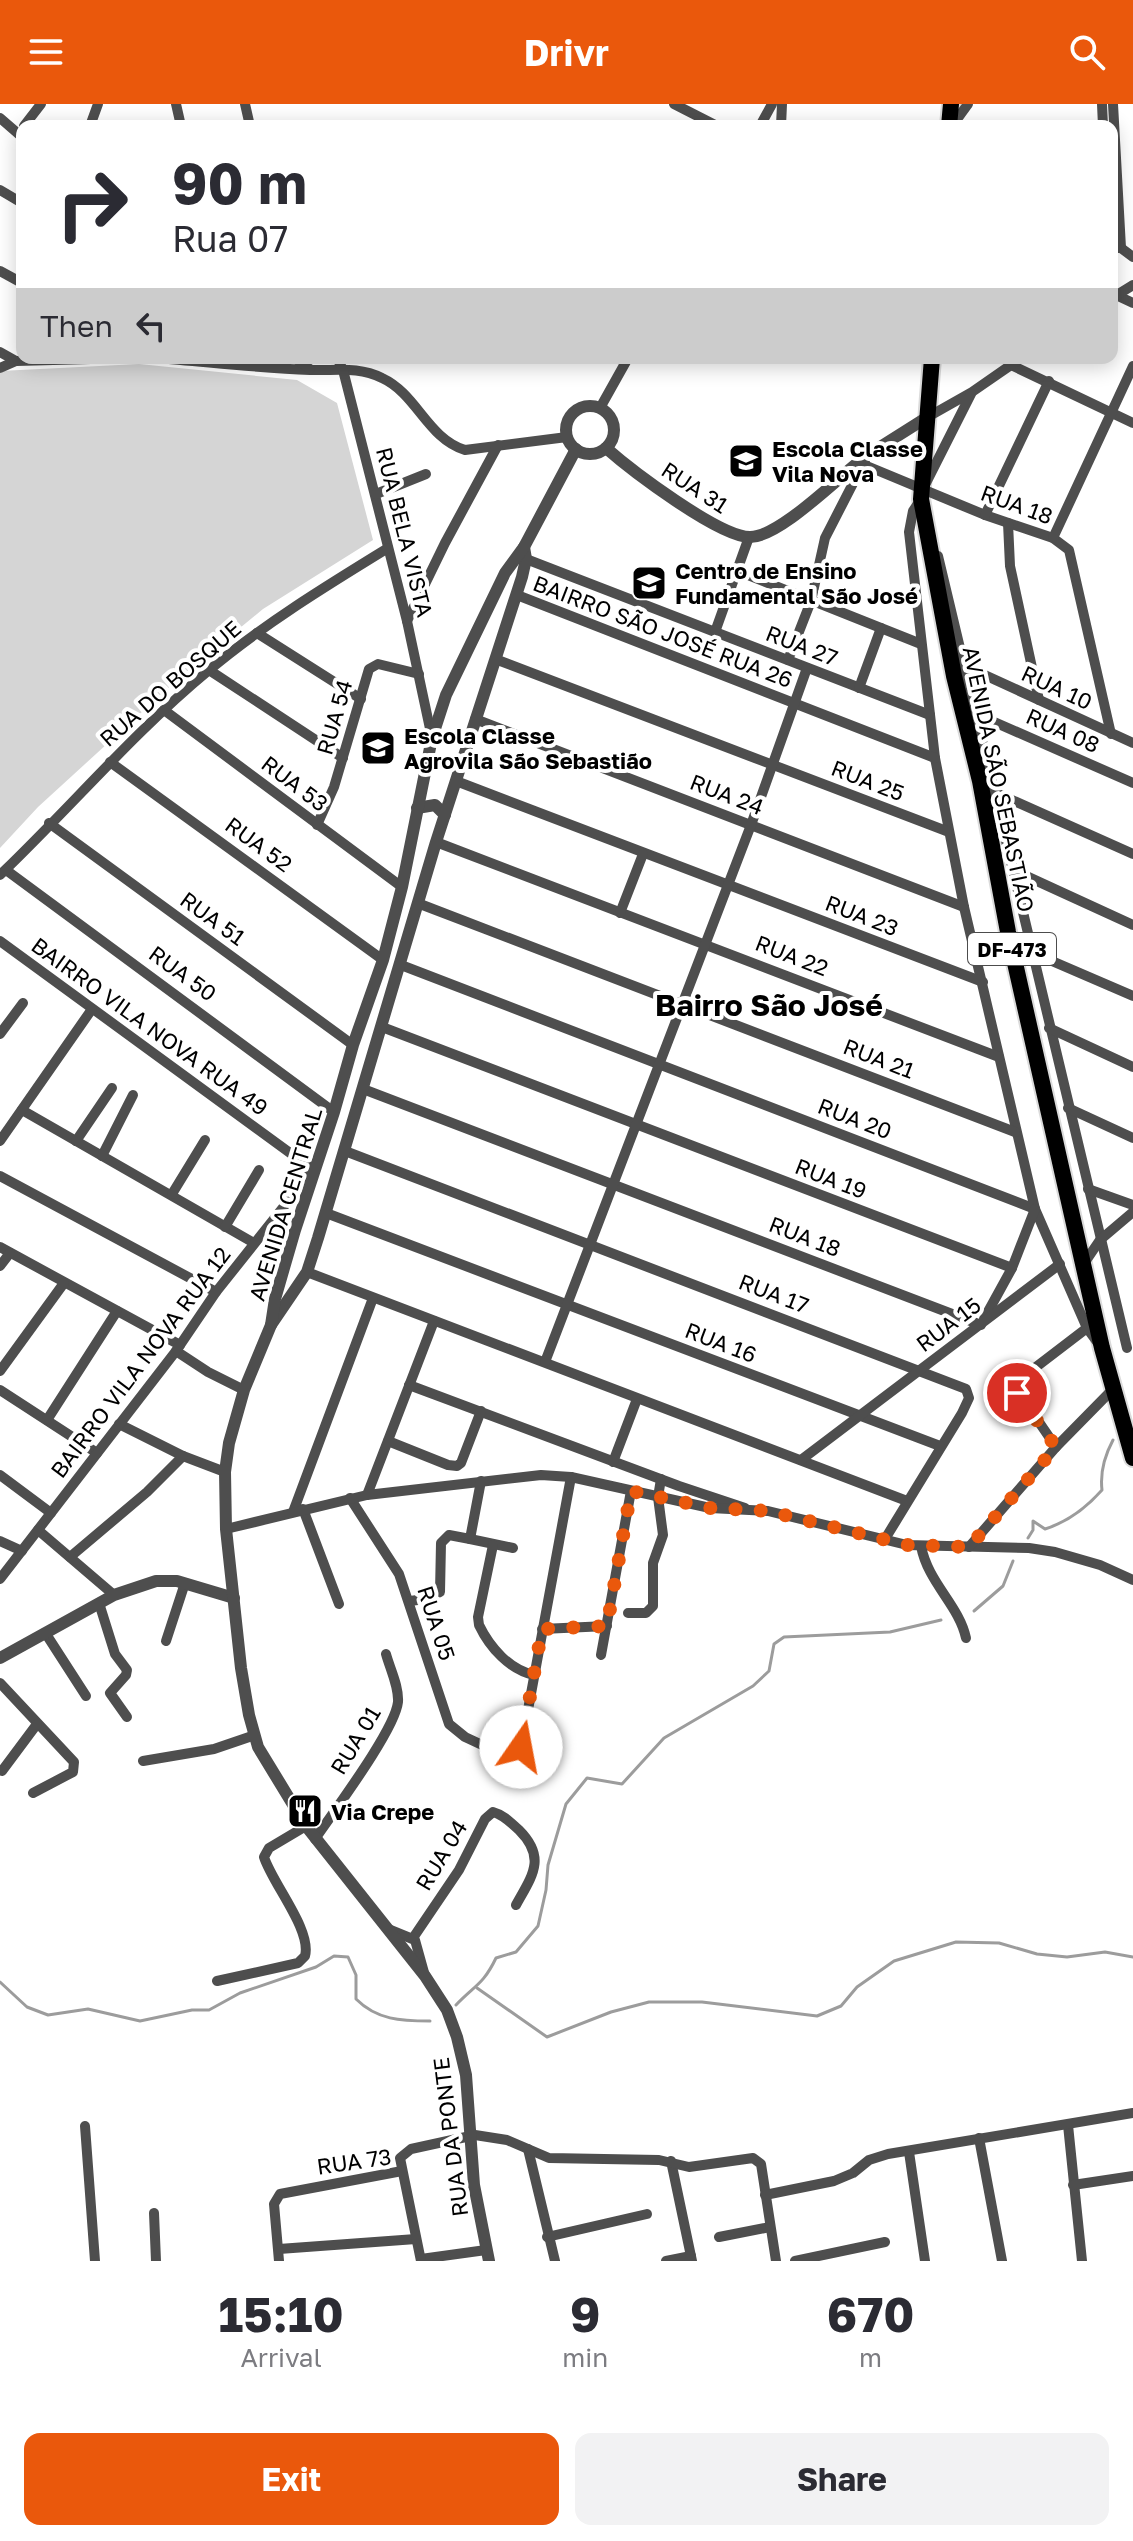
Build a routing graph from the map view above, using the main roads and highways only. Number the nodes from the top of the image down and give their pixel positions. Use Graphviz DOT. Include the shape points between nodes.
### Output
graph roads {
  1 [pos="931,364"];
  2 [pos="1133,1458"];
  1 -- 2 [label="main road, AVENIDA SÃO SEBASTIÃO / DF-473" via="922,492 954,676 1083,1265"];
}
